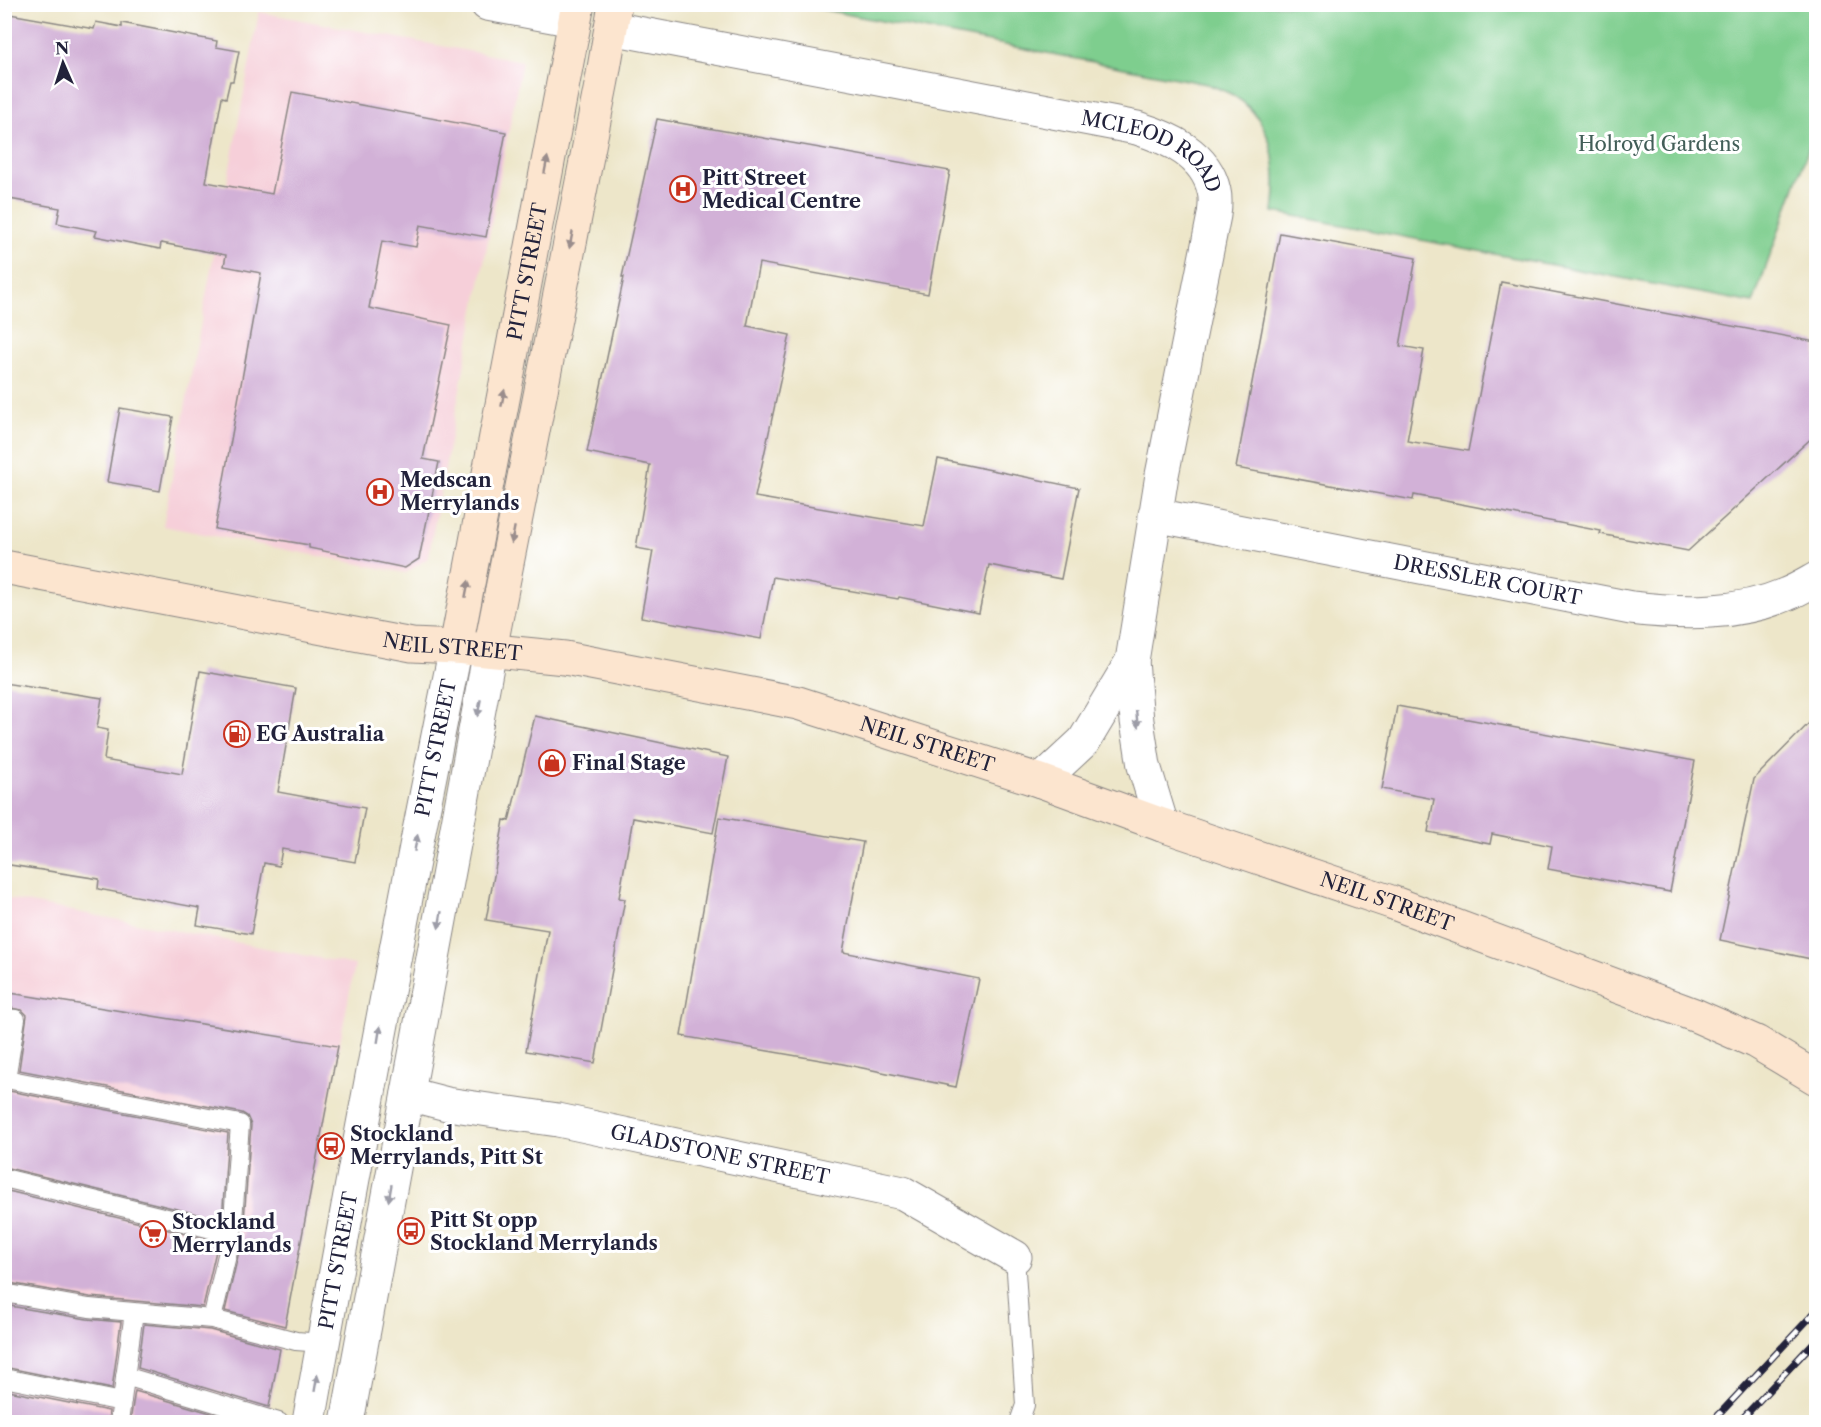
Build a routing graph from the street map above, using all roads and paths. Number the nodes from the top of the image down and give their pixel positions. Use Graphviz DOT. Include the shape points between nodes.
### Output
graph roads {
  1 [pos="487,4"];
  2 [pos="576,12"];
  3 [pos="613,16"];
  4 [pos="1155,514"];
  5 [pos="4,567"];
  6 [pos="1816,579"];
  7 [pos="456,647"];
  8 [pos="490,650"];
  9 [pos="1132,661"];
  10 [pos="1041,780"];
  11 [pos="1162,825"];
  12 [pos="4,1018"];
  13 [pos="1813,1076"];
  14 [pos="5,1080"];
  15 [pos="408,1094"];
  16 [pos="4,1178"];
  17 [pos="232,1234"];
  18 [pos="1015,1257"];
  19 [pos="4,1293"];
  20 [pos="134,1312"];
  21 [pos="212,1319"];
  22 [pos="323,1343"];
  23 [pos="125,1376"];
  24 [pos="4,1378"];
  25 [pos="122,1402"];
  26 [pos="119,1422"];
  27 [pos="279,1422"];
  28 [pos="309,1422"];
  29 [pos="347,1422"];
  30 [pos="1019,1422"];
  1 -- 2 [label="street"];
  7 -- 2 [label="main road, PITT STREET, one-way"];
  3 -- 4 [label="street, MCLEOD ROAD" via="1137,128 1162,136 1200,162 1210,176 1215,215"];
  3 -- 8 [label="main road, PITT STREET, one-way"];
  4 -- 6 [label="street, DRESSLER COURT" via="1661,612 1756,605"];
  4 -- 9 [label="street, MCLEOD ROAD"];
  5 -- 7 [label="main road, NEIL STREET" via="412,645"];
  7 -- 8 [label="main road, NEIL STREET"];
  22 -- 7 [label="street, PITT STREET, one-way" via="383,1011"];
  8 -- 10 [label="main road, NEIL STREET" via="565,658 798,703"];
  8 -- 15 [label="street, PITT STREET, one-way"];
  9 -- 10 [label="street, MCLEOD ROAD" via="1084,741"];
  9 -- 11 [label="street, MCLEOD ROAD, one-way" via="1144,766"];
  10 -- 11 [label="main road, NEIL STREET"];
  11 -- 13 [label="main road, NEIL STREET" via="1391,902 1697,1016 1756,1042"];
  12 -- 14 [label="lane" via="16,1019"];
  14 -- 17 [label="lane" via="240,1124"];
  15 -- 18 [label="street, GLADSTONE STREET" via="447,1104 558,1120 903,1193"];
  15 -- 29 [label="street, PITT STREET, one-way"];
  16 -- 17 [label="lane"];
  17 -- 21 [label="lane"];
  18 -- 30 [label="lane" via="1025,1405"];
  19 -- 20 [label="lane"];
  20 -- 21 [label="lane"];
  20 -- 23 [label="lane"];
  21 -- 22 [label="lane" via="296,1341"];
  28 -- 22 [label="street, PITT STREET, one-way"];
  23 -- 25 [label="lane"];
  23 -- 27 [label="lane"];
  24 -- 25 [label="lane"];
  25 -- 26 [label="lane"];
}
